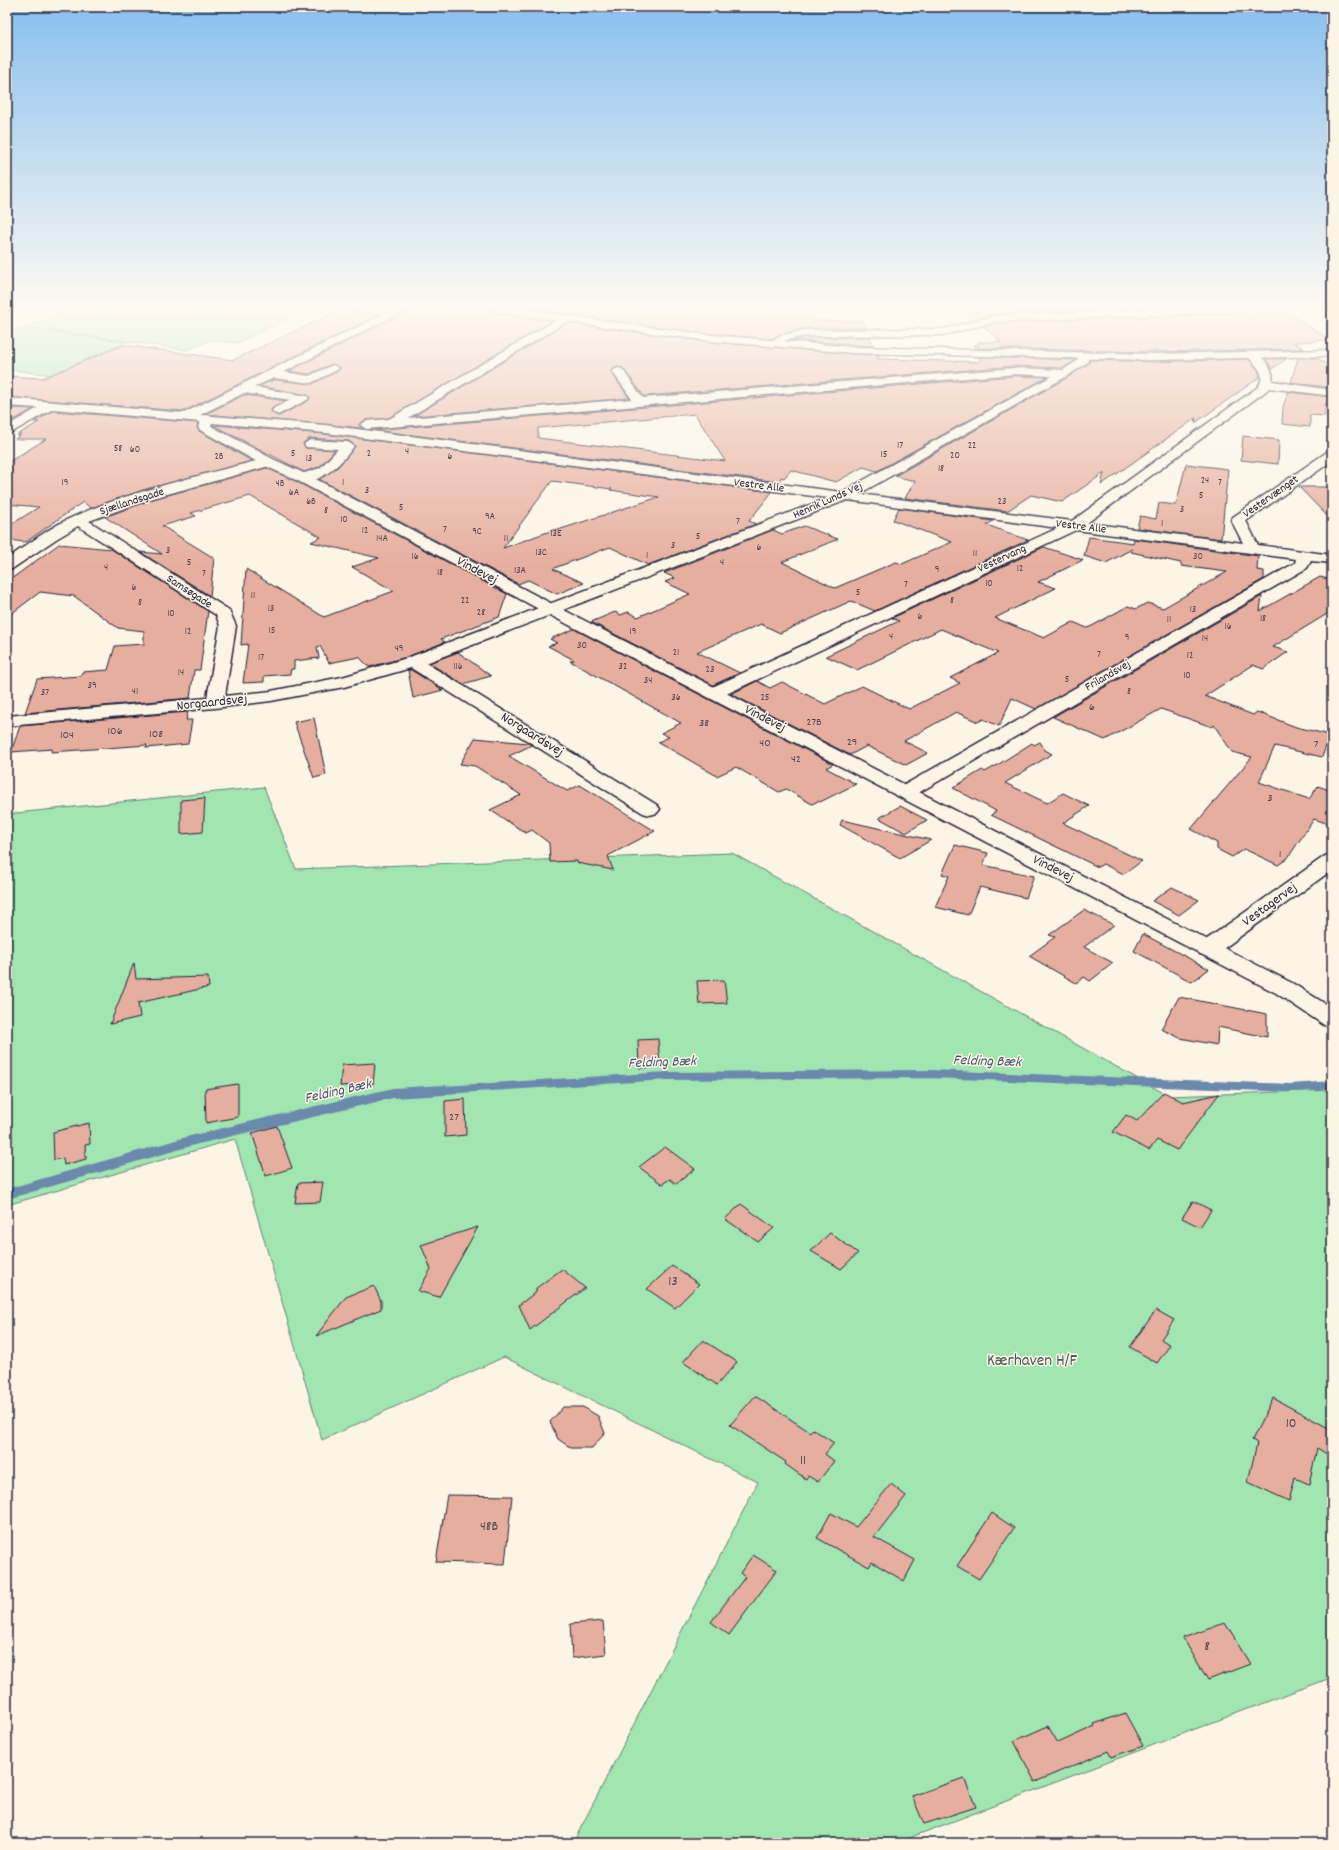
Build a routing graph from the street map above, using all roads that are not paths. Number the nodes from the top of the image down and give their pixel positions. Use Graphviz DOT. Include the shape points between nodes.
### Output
graph roads {
  1 [pos="229,395"];
  2 [pos="285,395"];
  3 [pos="436,395"];
  4 [pos="635,395"];
  5 [pos="730,395"];
  6 [pos="1025,395"];
  7 [pos="1253,395"];
  8 [pos="7,402"];
  9 [pos="640,403"];
  10 [pos="50,406"];
  11 [pos="278,411"];
  12 [pos="186,417"];
  13 [pos="207,419"];
  14 [pos="390,423"];
  15 [pos="325,429"];
  16 [pos="7,431"];
  17 [pos="371,435"];
  18 [pos="310,444"];
  19 [pos="1332,455"];
  20 [pos="268,462"];
  21 [pos="303,478"];
  22 [pos="843,497"];
  23 [pos="78,520"];
  24 [pos="1074,526"];
  25 [pos="1253,549"];
  26 [pos="1305,555"];
  27 [pos="1332,559"];
  28 [pos="7,566"];
  29 [pos="552,610"];
  30 [pos="413,662"];
  31 [pos="714,693"];
  32 [pos="215,703"];
  33 [pos="7,721"];
  34 [pos="906,792"];
  35 [pos="650,809"];
  36 [pos="1332,860"];
  37 [pos="1208,949"];
  38 [pos="1332,1019"];
  1 -- 12 [label="street"];
  2 -- 11 [label="street" via="303,398"];
  3 -- 14 [label="street"];
  4 -- 9 [label="street"];
  5 -- 9 [label="street"];
  6 -- 22 [label="street, Henrik Lunds Vej"];
  7 -- 24 [label="street, Vestervang"];
  8 -- 10 [label="street, Vestre Alle"];
  9 -- 14 [label="street"];
  10 -- 12 [label="street, Vestre Alle"];
  10 -- 16 [label="street"];
  12 -- 13 [label="street, Vestre Alle"];
  13 -- 15 [label="street, Vestre Alle"];
  13 -- 20 [label="street, Vindevej" via="204,427"];
  14 -- 15 [label="street"];
  14 -- 17 [label="street"];
  15 -- 17 [label="street, Vestre Alle"];
  17 -- 22 [label="street, Vestre Alle"];
  18 -- 21 [label="street" via="348,446 325,471"];
  19 -- 25 [label="street, Vestervænget" via="1238,520"];
  20 -- 21 [label="street, Vindevej"];
  20 -- 23 [label="street, Sjællandsgade" via="118,505"];
  21 -- 29 [label="street, Vindevej"];
  22 -- 24 [label="street, Vestre Alle"];
  22 -- 29 [label="street, Henrik Lunds Vej"];
  23 -- 28 [label="street, Sjællandsgade" via="48,537"];
  23 -- 32 [label="street, Samsøgade" via="223,613 228,626"];
  24 -- 25 [label="street, Vestre Alle"];
  24 -- 31 [label="street, Vestervang"];
  25 -- 26 [label="street, Vestre Alle"];
  26 -- 27 [label="street, Vestre Alle"];
  26 -- 34 [label="street, Frilandsvej" via="1302,565"];
  29 -- 30 [label="street, Norgaardsvej"];
  29 -- 31 [label="street, Vindevej"];
  30 -- 32 [label="street, Norgaardsvej" via="344,682 271,696"];
  30 -- 35 [label="street, Norgaardsvej"];
  31 -- 34 [label="street, Vindevej"];
  32 -- 33 [label="street, Norgaardsvej"];
  34 -- 37 [label="street, Vindevej"];
  36 -- 37 [label="street, Vestagervej"];
  37 -- 38 [label="street, Vindevej" via="1284,988"];
}
